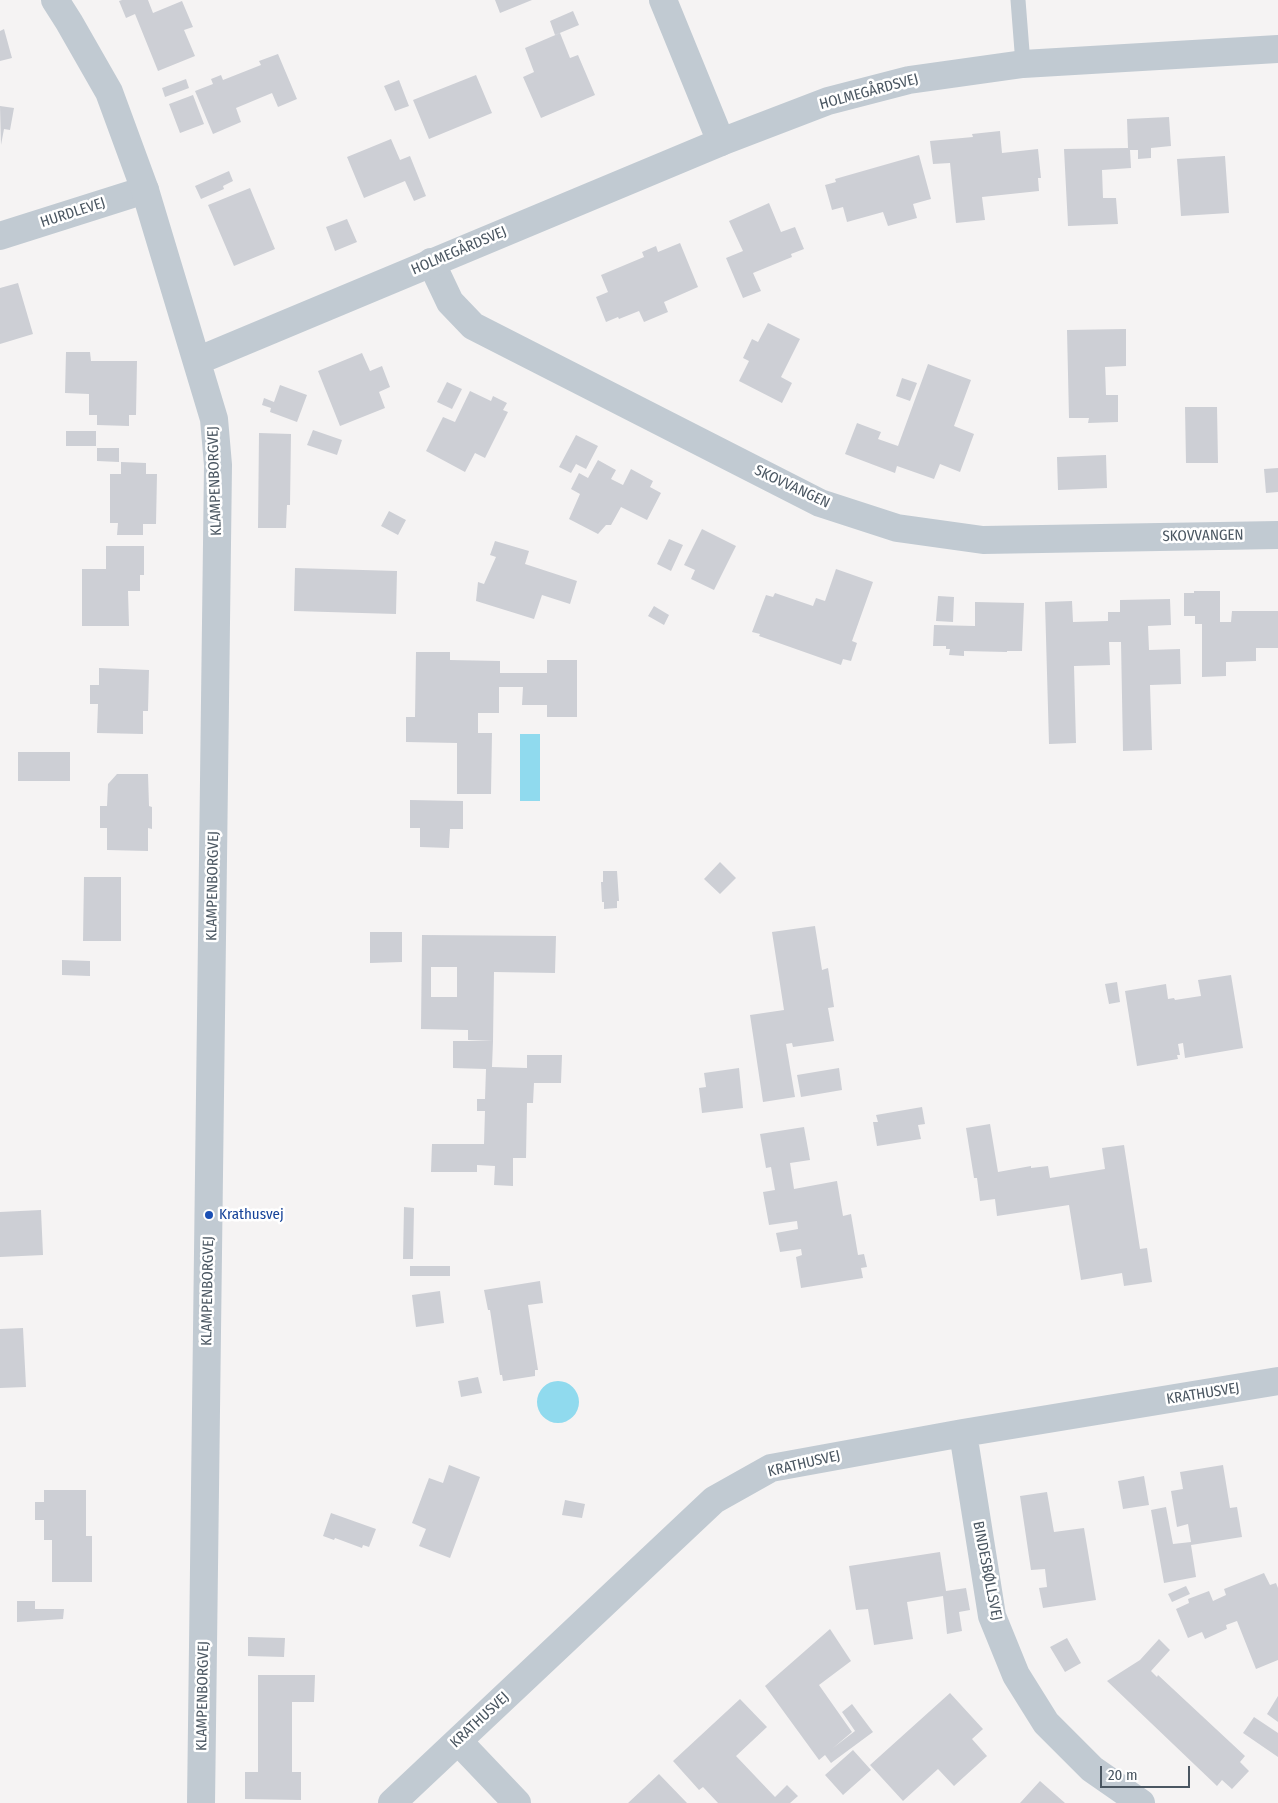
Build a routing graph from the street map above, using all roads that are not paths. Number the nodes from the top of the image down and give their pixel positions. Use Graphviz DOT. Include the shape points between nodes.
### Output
graph roads {
  1 [pos="55,0"];
  2 [pos="663,0"];
  3 [pos="1018,0"];
  4 [pos="1278,49"];
  5 [pos="1022,64"];
  6 [pos="721,142"];
  7 [pos="145,190"];
  8 [pos="0,236"];
  9 [pos="431,262"];
  10 [pos="197,361"];
  11 [pos="1278,535"];
  12 [pos="1278,1381"];
  13 [pos="963,1433"];
  14 [pos="458,1740"];
  15 [pos="202,1803"];
  16 [pos="392,1803"];
  17 [pos="517,1803"];
  18 [pos="1141,1803"];
  1 -- 7 [label="street, KLAMPENBORGVEJ" via="108,92"];
  2 -- 6 [label="street"];
  3 -- 5 [label="lane"];
  4 -- 5 [label="street, HOLMEGÅRDSVEJ"];
  5 -- 6 [label="street, HOLMEGÅRDSVEJ" via="908,80 828,101"];
  6 -- 9 [label="street, HOLMEGÅRDSVEJ"];
  7 -- 8 [label="street, HURDLEVEJ"];
  7 -- 10 [label="street, KLAMPENBORGVEJ"];
  9 -- 10 [label="street, HOLMEGÅRDSVEJ"];
  9 -- 11 [label="street, SKOVVANGEN" via="450,302 473,326 820,502 897,528 983,540"];
  10 -- 15 [label="street, KLAMPENBORGVEJ" via="214,420 218,465"];
  12 -- 13 [label="street, KRATHUSVEJ"];
  13 -- 14 [label="street, KRATHUSVEJ" via="771,1468 714,1500"];
  13 -- 18 [label="street, BINDESBØLLSVEJ" via="992,1616 1016,1675 1046,1723 1092,1768"];
  14 -- 16 [label="street, KRATHUSVEJ"];
  14 -- 17 [label="street"];
}
